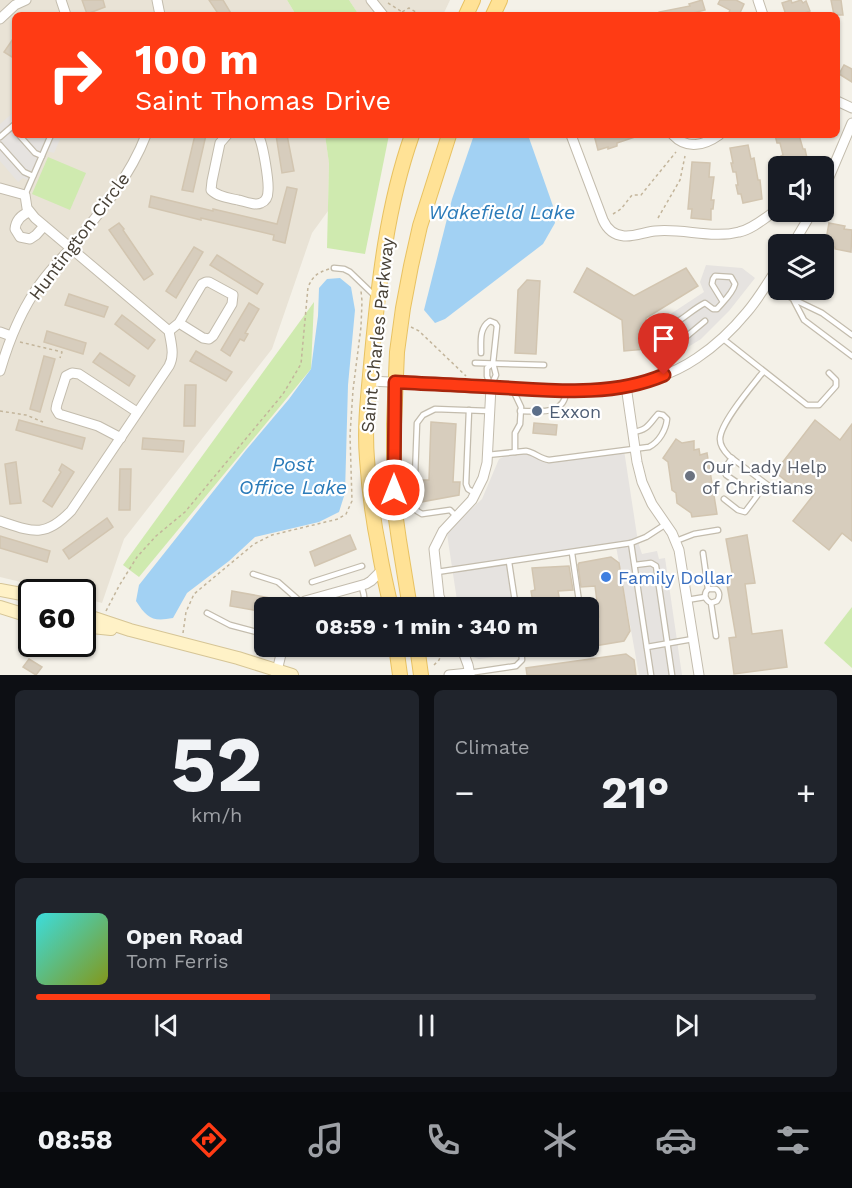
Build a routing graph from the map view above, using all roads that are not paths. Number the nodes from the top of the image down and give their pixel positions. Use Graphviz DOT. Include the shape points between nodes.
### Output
graph roads {
  1 [pos="26,0"];
  2 [pos="371,0"];
  3 [pos="381,12"];
  4 [pos="0,19"];
  5 [pos="852,123"];
  6 [pos="22,138"];
  7 [pos="50,138"];
  8 [pos="145,138"];
  9 [pos="224,138"];
  10 [pos="259,138"];
  11 [pos="411,138"];
  12 [pos="448,138"];
  13 [pos="572,138"];
  14 [pos="677,138"];
  15 [pos="713,138"];
  16 [pos="0,145"];
  17 [pos="42,156"];
  18 [pos="834,165"];
  19 [pos="33,176"];
  20 [pos="0,188"];
  21 [pos="25,195"];
  22 [pos="29,212"];
  23 [pos="768,216"];
  24 [pos="44,226"];
  25 [pos="70,248"];
  26 [pos="334,268"];
  27 [pos="767,284"];
  28 [pos="377,297"];
  29 [pos="794,300"];
  30 [pos="796,300"];
  31 [pos="723,302"];
  32 [pos="705,321"];
  33 [pos="179,323"];
  34 [pos="169,331"];
  35 [pos="0,332"];
  36 [pos="852,335"];
  37 [pos="722,337"];
  38 [pos="15,339"];
  39 [pos="660,351"];
  40 [pos="481,352"];
  41 [pos="852,356"];
  42 [pos="657,358"];
  43 [pos="475,363"];
  44 [pos="493,363"];
  45 [pos="544,365"];
  46 [pos="0,371"];
  47 [pos="763,372"];
  48 [pos="829,373"];
  49 [pos="395,382"];
  50 [pos="364,383"];
  51 [pos="626,386"];
  52 [pos="491,387"];
  53 [pos="512,388"];
  54 [pos="566,390"];
  55 [pos="469,410"];
  56 [pos="490,411"];
  57 [pos="520,411"];
  58 [pos="137,412"];
  59 [pos="633,432"];
  60 [pos="121,438"];
  61 [pos="635,449"];
  62 [pos="514,452"];
  63 [pos="487,455"];
  64 [pos="732,458"];
  65 [pos="767,485"];
  66 [pos="772,489"];
  67 [pos="476,494"];
  68 [pos="757,496"];
  69 [pos="724,499"];
  70 [pos="456,516"];
  71 [pos="0,521"];
  72 [pos="666,524"];
  73 [pos="718,530"];
  74 [pos="676,541"];
  75 [pos="631,543"];
  76 [pos="572,553"];
  77 [pos="703,553"];
  78 [pos="509,562"];
  79 [pos="634,565"];
  80 [pos="362,566"];
  81 [pos="383,569"];
  82 [pos="436,572"];
  83 [pos="253,574"];
  84 [pos="335,576"];
  85 [pos="312,582"];
  86 [pos="361,585"];
  87 [pos="708,589"];
  88 [pos="0,590"];
  89 [pos="340,591"];
  90 [pos="18,593"];
  91 [pos="292,597"];
  92 [pos="323,597"];
  93 [pos="365,597"];
  94 [pos="389,597"];
  95 [pos="408,597"];
  96 [pos="439,597"];
  97 [pos="514,597"];
  98 [pos="578,597"];
  99 [pos="705,597"];
  100 [pos="687,600"];
  101 [pos="711,603"];
  102 [pos="0,607"];
  103 [pos="18,613"];
  104 [pos="207,613"];
  105 [pos="96,619"];
  106 [pos="96,627"];
  107 [pos="130,630"];
  108 [pos="254,631"];
  109 [pos="716,636"];
  110 [pos="693,639"];
  111 [pos="667,644"];
  112 [pos="647,647"];
  113 [pos="281,657"];
  114 [pos="398,657"];
  115 [pos="419,657"];
  116 [pos="465,657"];
  117 [pos="522,657"];
  118 [pos="277,673"];
  119 [pos="470,674"];
  120 [pos="292,675"];
  121 [pos="400,675"];
  122 [pos="421,675"];
  123 [pos="449,675"];
  124 [pos="651,675"];
  125 [pos="672,675"];
  126 [pos="699,675"];
  1 -- 4 [label="street"];
  2 -- 3 [label="street"];
  5 -- 18 [label="street"];
  6 -- 17 [label="lane"];
  7 -- 17 [label="lane"];
  8 -- 25 [label="street, Huntington Circle" via="129,170"];
  9 -- 10 [label="street" via="211,190 257,204 267,197 268,187"];
  11 -- 28 [label="main road, Saint Charles Parkway" via="394,198"];
  12 -- 49 [label="main road, Saint Charles Parkway" via="411,266"];
  13 -- 23 [label="street" via="603,220 617,234 631,236 660,230 738,233"];
  14 -- 15 [label="street" via="695,145"];
  16 -- 19 [label="lane" via="24,172"];
  17 -- 19 [label="lane"];
  19 -- 21 [label="lane"];
  20 -- 21 [label="street"];
  21 -- 22 [label="street"];
  22 -- 24 [label="street"];
  22 -- 24 [label="street" via="16,222 20,237 33,238"];
  24 -- 25 [label="street"];
  25 -- 34 [label="street"];
  25 -- 38 [label="street, Huntington Circle" via="36,290"];
  26 -- 28 [label="lane" via="350,272"];
  27 -- 37 [label="street"];
  28 -- 50 [label="main road, Saint Charles Parkway"];
  29 -- 41 [label="lane" via="804,320"];
  30 -- 36 [label="lane"];
  31 -- 31 [label="lane" via="735,284 731,278 716,276 712,284"];
  31 -- 39 [label="lane" via="715,309 705,303 658,332 654,338"];
  32 -- 39 [label="lane"];
  33 -- 33 [label="street" via="209,339 232,304 233,295 209,282 202,284"];
  33 -- 34 [label="street"];
  34 -- 58 [label="street" via="172,359"];
  35 -- 38 [label="street"];
  37 -- 47 [label="lane"];
  37 -- 51 [label="street" via="679,368 645,383"];
  38 -- 46 [label="street, Huntington Circle"];
  39 -- 42 [label="lane"];
  40 -- 44 [label="lane" via="482,329 493,322 497,326"];
  43 -- 44 [label="lane"];
  44 -- 45 [label="lane"];
  44 -- 52 [label="lane" via="496,375"];
  44 -- 52 [label="lane" via="487,368"];
  47 -- 48 [label="lane" via="807,405 819,405 836,386"];
  47 -- 64 [label="lane" via="720,434 723,450"];
  49 -- 50 [label="street"];
  49 -- 52 [label="street"];
  49 -- 95 [label="main road, Saint Charles Parkway" via="394,505"];
  50 -- 81 [label="main road, Saint Charles Parkway" via="366,457"];
  51 -- 54 [label="street"];
  51 -- 59 [label="street"];
  52 -- 53 [label="street"];
  52 -- 56 [label="street"];
  53 -- 54 [label="street"];
  53 -- 57 [label="lane"];
  54 -- 57 [label="lane" via="562,405 546,412"];
  55 -- 56 [label="lane"];
  55 -- 67 [label="lane" via="466,484"];
  55 -- 70 [label="lane" via="435,409 417,423 415,508 422,514 450,510"];
  56 -- 63 [label="street"];
  57 -- 62 [label="lane"];
  58 -- 60 [label="street"];
  58 -- 60 [label="street" via="79,374 66,376 56,408 59,414"];
  59 -- 61 [label="street"];
  59 -- 61 [label="lane" via="642,431 658,414 667,419 658,441"];
  60 -- 71 [label="street" via="63,520 37,531"];
  61 -- 62 [label="lane" via="549,460 529,451"];
  61 -- 72 [label="street" via="646,492"];
  62 -- 63 [label="lane"];
  63 -- 67 [label="street" via="486,471"];
  64 -- 65 [label="lane"];
  64 -- 68 [label="lane" via="724,469 726,475"];
  65 -- 66 [label="lane"];
  65 -- 68 [label="lane"];
  67 -- 70 [label="street"];
  68 -- 69 [label="lane" via="745,512"];
  70 -- 82 [label="street" via="435,544"];
  72 -- 74 [label="street"];
  72 -- 75 [label="lane"];
  73 -- 74 [label="lane"];
  74 -- 100 [label="street"];
  75 -- 76 [label="lane"];
  75 -- 79 [label="lane"];
  76 -- 78 [label="lane"];
  76 -- 98 [label="lane"];
  77 -- 87 [label="lane"];
  78 -- 82 [label="lane"];
  78 -- 97 [label="lane"];
  79 -- 111 [label="lane" via="656,566"];
  79 -- 112 [label="lane"];
  80 -- 84 [label="lane"];
  81 -- 86 [label="street"];
  81 -- 94 [label="main road, Saint Charles Parkway"];
  82 -- 96 [label="street"];
  83 -- 91 [label="lane" via="278,582"];
  84 -- 85 [label="lane"];
  84 -- 89 [label="lane"];
  86 -- 89 [label="street"];
  86 -- 93 [label="lane"];
  87 -- 99 [label="lane"];
  87 -- 101 [label="lane" via="719,593 717,601"];
  88 -- 90 [label="street"];
  89 -- 92 [label="street"];
  99 -- 100 [label="lane"];
  99 -- 101 [label="lane"];
  100 -- 110 [label="street"];
  101 -- 109 [label="lane"];
  102 -- 103 [label="street"];
  104 -- 108 [label="lane"];
  105 -- 107 [label="street"];
  106 -- 107 [label="street"];
  107 -- 118 [label="street" via="238,658"];
  110 -- 111 [label="lane"];
  110 -- 126 [label="street"];
  111 -- 112 [label="lane"];
  111 -- 125 [label="lane"];
  112 -- 124 [label="lane"];
  113 -- 118 [label="street"];
  114 -- 121 [label="main road"];
  115 -- 122 [label="main road"];
  116 -- 119 [label="street"];
  117 -- 119 [label="lane" via="516,666"];
  118 -- 120 [label="street"];
  119 -- 123 [label="street"];
}
